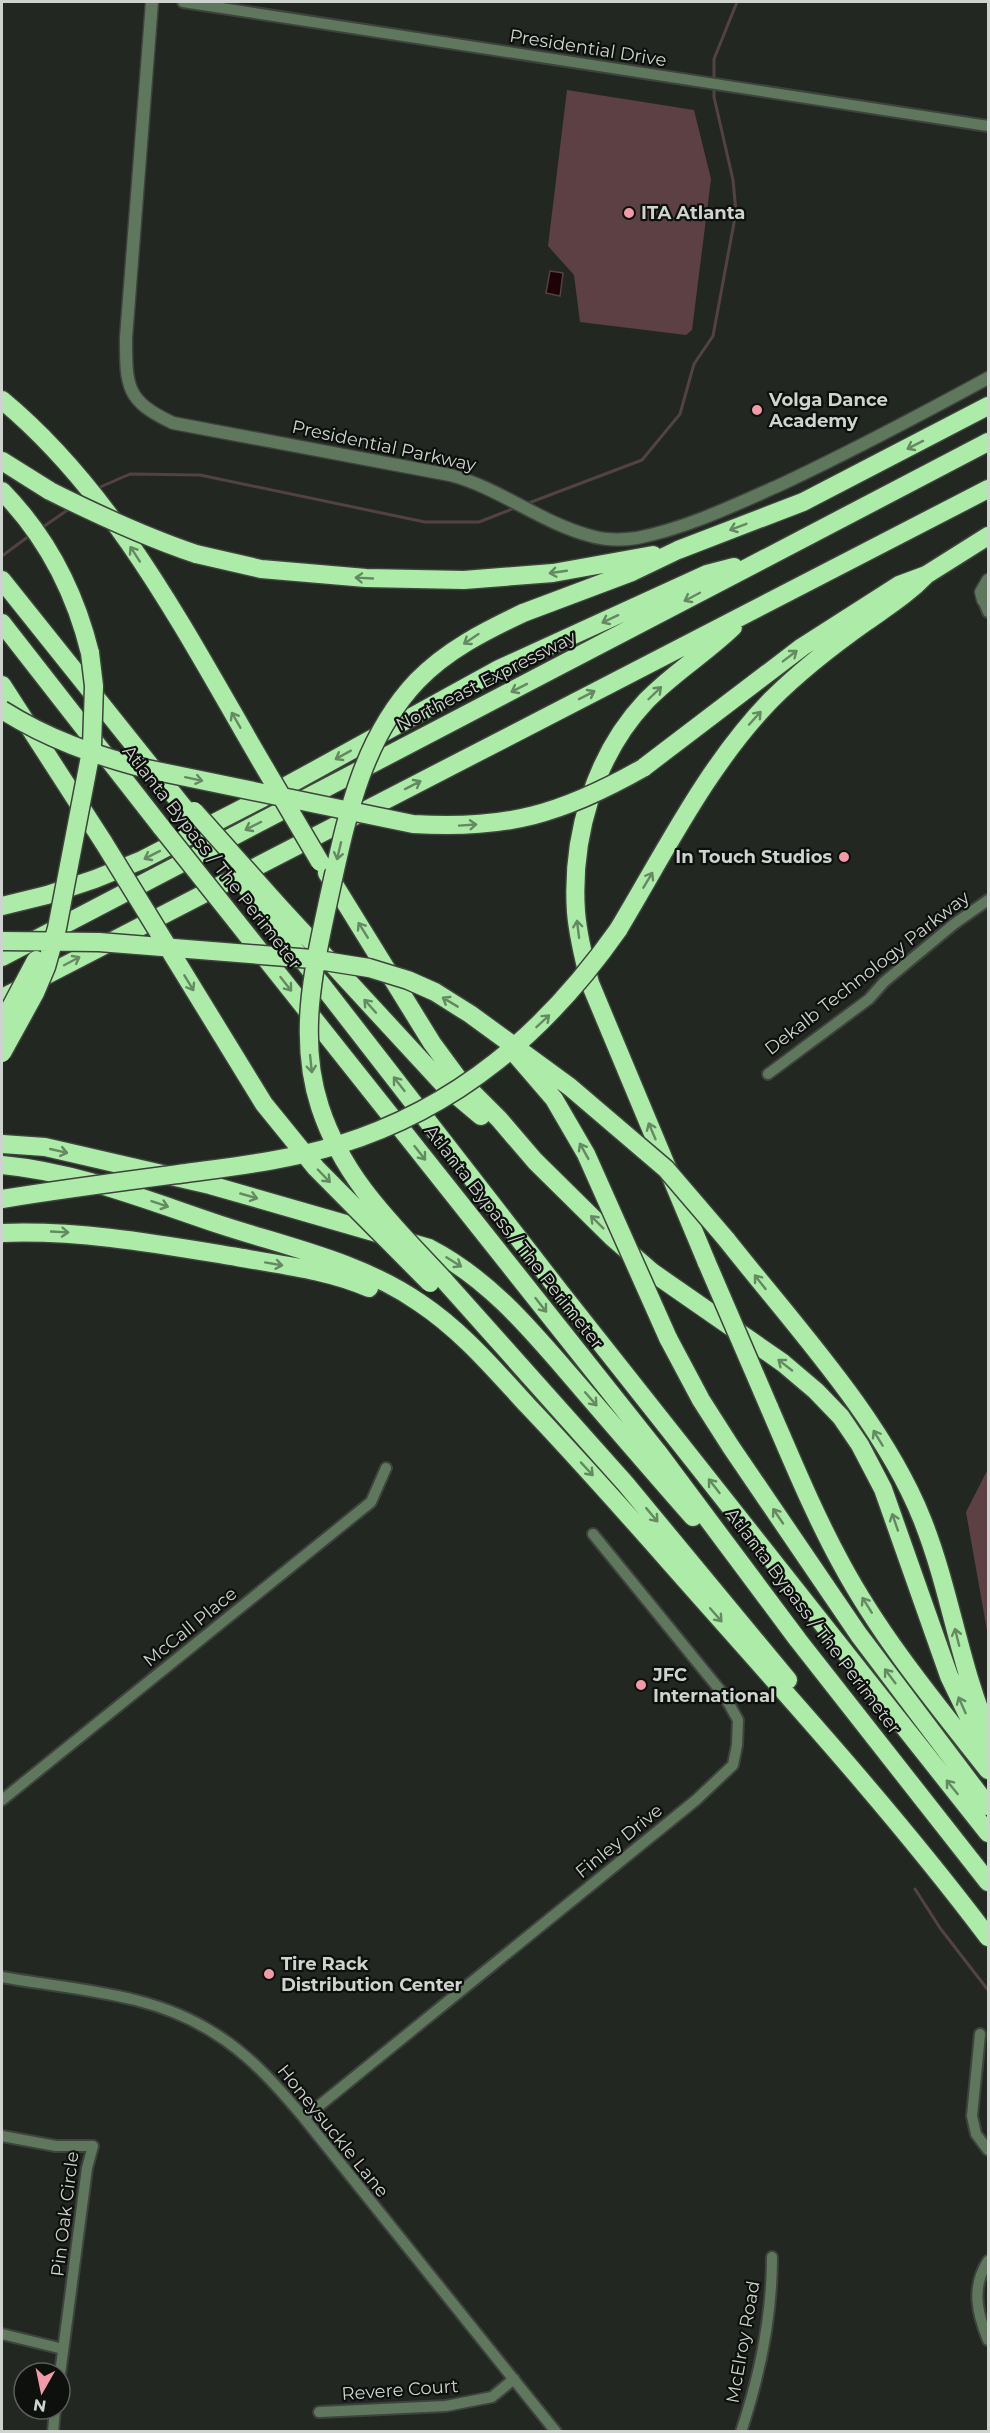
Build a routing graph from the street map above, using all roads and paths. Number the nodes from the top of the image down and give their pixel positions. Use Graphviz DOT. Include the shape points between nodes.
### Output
graph roads {
  1 [pos="153,2"];
  2 [pos="183,2"];
  3 [pos="988,126"];
  4 [pos="988,378"];
  5 [pos="2,400"];
  6 [pos="988,406"];
  7 [pos="988,442"];
  8 [pos="2,461"];
  9 [pos="988,489"];
  10 [pos="2,491"];
  11 [pos="988,536"];
  12 [pos="678,550"];
  13 [pos="762,561"];
  14 [pos="927,575"];
  15 [pos="2,580"];
  16 [pos="988,580"];
  17 [pos="983,600"];
  18 [pos="988,612"];
  19 [pos="746,614"];
  20 [pos="2,623"];
  21 [pos="2,686"];
  22 [pos="2,710"];
  23 [pos="76,830"];
  24 [pos="988,900"];
  25 [pos="2,906"];
  26 [pos="270,906"];
  27 [pos="2,940"];
  28 [pos="2,957"];
  29 [pos="2,998"];
  30 [pos="2,1024"];
  31 [pos="498,1034"];
  32 [pos="2,1053"];
  33 [pos="768,1074"];
  34 [pos="2,1144"];
  35 [pos="535,1161"];
  36 [pos="2,1165"];
  37 [pos="2,1199"];
  38 [pos="2,1233"];
  39 [pos="436,1281"];
  40 [pos="502,1377"];
  41 [pos="386,1468"];
  42 [pos="593,1534"];
  43 [pos="798,1640"];
  44 [pos="988,1732"];
  45 [pos="988,1757"];
  46 [pos="988,1770"];
  47 [pos="2,1800"];
  48 [pos="881,1803"];
  49 [pos="988,1806"];
  50 [pos="988,1833"];
  51 [pos="988,1882"];
  52 [pos="988,1937"];
  53 [pos="2,1977"];
  54 [pos="980,2034"];
  55 [pos="304,2118"];
  56 [pos="2,2136"];
  57 [pos="988,2150"];
  58 [pos="772,2257"];
  59 [pos="988,2261"];
  60 [pos="2,2334"];
  61 [pos="988,2340"];
  62 [pos="63,2349"];
  63 [pos="62,2361"];
  64 [pos="514,2379"];
  65 [pos="319,2412"];
  66 [pos="556,2432"];
  67 [pos="741,2432"];
  1 -- 4 [label="street, Presidential Parkway" via="126,338 126,374 135,397 148,412 173,423 474,481 591,536 635,538 685,525 742,502 850,452"];
  2 -- 3 [label="street, Presidential Drive"];
  35 -- 5 [label="highway, one-way, bridge" via="457,1077 432,1043 106,509 46,441"];
  6 -- 12 [label="highway, one-way" via="803,502"];
  7 -- 13 [label="highway, Northeast Expressway"];
  12 -- 8 [label="highway, one-way, bridge" via="554,573 464,580 366,579 272,570 162,543 50,491"];
  9 -- 19 [label="highway"];
  10 -- 23 [label="highway, bridge" via="35,530 58,566 85,634 94,686 92,746"];
  11 -- 14 [label="highway"];
  12 -- 39 [label="highway, one-way, bridge" via="632,572 523,613 480,633 447,656 417,681 395,709 372,747 356,785 310,997 311,1072 341,1157 367,1197"];
  13 -- 25 [label="highway, one-way" via="707,574 499,669 288,786 142,860 47,895"];
  13 -- 28 [label="highway, Northeast Expressway, one-way"];
  22 -- 14 [label="highway, one-way, bridge" via="42,734 147,770 413,824 502,823 556,810 643,768 802,647 899,585"];
  37 -- 14 [label="highway, one-way, bridge" via="302,1155 401,1121 459,1089 511,1051 588,973 740,734 819,656 911,591"];
  15 -- 26 [label="highway, Atlanta Bypass / The Perimeter, bridge"];
  16 -- 17 [label="street" via="981,592"];
  17 -- 18 [label="street"];
  29 -- 19 [label="highway, one-way"];
  46 -- 19 [label="highway, one-way, bridge" via="891,1643 843,1567 813,1508 590,984 581,948 576,874 580,835 604,763 645,702"];
  20 -- 43 [label="highway, Atlanta Bypass / The Perimeter, one-way, bridge" via="649,1442"];
  21 -- 39 [label="highway, one-way, bridge" via="104,843 264,1104 316,1168"];
  23 -- 30 [label="highway, bridge" via="41,949"];
  23 -- 32 [label="highway, bridge" via="46,967"];
  24 -- 33 [label="street, Dekalb Technology Parkway" via="884,982 869,999"];
  35 -- 26 [label="highway, one-way" via="443,1084"];
  50 -- 26 [label="highway, Atlanta Bypass / The Perimeter, one-way" via="554,1283"];
  31 -- 27 [label="highway, one-way, bridge" via="426,988 339,962 99,942"];
  44 -- 31 [label="highway, one-way, bridge" via="922,1518 906,1483 858,1406 676,1179 570,1087"];
  49 -- 31 [label="highway, one-way, bridge" via="859,1635 701,1400 668,1338 586,1154 554,1099"];
  34 -- 43 [label="highway, one-way" via="45,1148 210,1185 429,1248 453,1260 526,1324"];
  45 -- 35 [label="highway, one-way" via="949,1676 883,1489 842,1417 783,1363 652,1272"];
  36 -- 40 [label="highway, one-way" via="110,1186 365,1272 421,1303 463,1335"];
  38 -- 40 [label="highway, one-way" via="56,1232 133,1239 351,1280 409,1306"];
  39 -- 48 [label="highway, one-way" via="516,1371 625,1483 793,1685"];
  40 -- 48 [label="highway, one-way"];
  41 -- 47 [label="street, McCall Place" via="371,1502"];
  42 -- 55 [label="street, Finley Drive" via="724,1695 738,1720 733,1765 696,1800"];
  43 -- 51 [label="highway, Atlanta Bypass / The Perimeter"];
  48 -- 52 [label="highway"];
  53 -- 55 [label="street, Honeysuckle Lane" via="128,1998 163,2008 232,2045 271,2078"];
  54 -- 57 [label="street" via="972,2116 976,2134"];
  55 -- 64 [label="street, Honeysuckle Lane"];
  56 -- 62 [label="street, Pin Oak Circle" via="56,2146 93,2146"];
  58 -- 67 [label="street, McElroy Road" via="772,2297 753,2395"];
  59 -- 61 [label="street" via="977,2291 978,2316"];
  60 -- 62 [label="street"];
  62 -- 63 [label="street, Pin Oak Circle"];
  64 -- 65 [label="street, Revere Court" via="492,2397 446,2406"];
  64 -- 66 [label="street, Honeysuckle Lane"];
}
